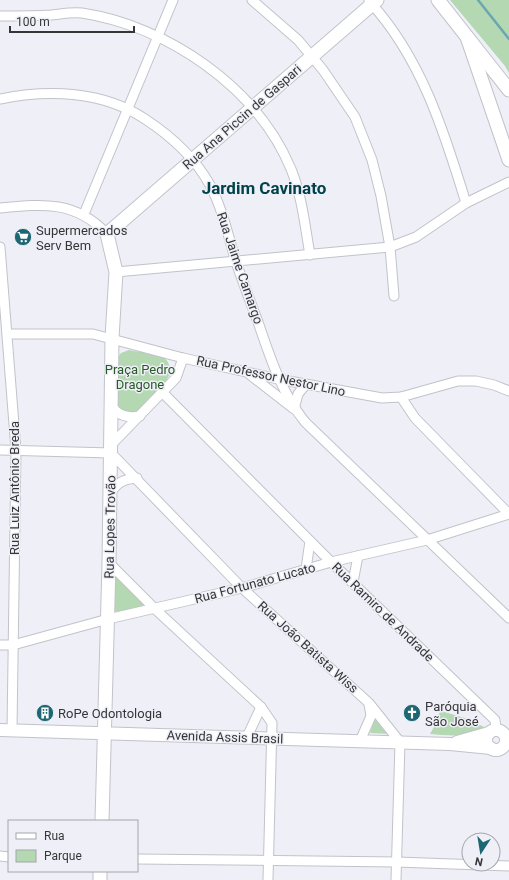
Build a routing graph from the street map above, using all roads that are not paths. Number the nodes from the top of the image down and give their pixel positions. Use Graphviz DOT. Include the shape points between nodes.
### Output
graph roads {
  1 [pos="173,0"];
  2 [pos="252,0"];
  3 [pos="438,0"];
  4 [pos="372,2"];
  5 [pos="0,16"];
  6 [pos="158,37"];
  7 [pos="467,37"];
  8 [pos="312,57"];
  9 [pos="509,90"];
  10 [pos="0,99"];
  11 [pos="128,108"];
  12 [pos="252,108"];
  13 [pos="507,141"];
  14 [pos="192,160"];
  15 [pos="509,160"];
  16 [pos="509,182"];
  17 [pos="466,203"];
  18 [pos="0,208"];
  19 [pos="84,214"];
  20 [pos="107,234"];
  21 [pos="0,247"];
  22 [pos="390,247"];
  23 [pos="310,255"];
  24 [pos="236,261"];
  25 [pos="116,272"];
  26 [pos="394,296"];
  27 [pos="8,334"];
  28 [pos="112,338"];
  29 [pos="184,358"];
  30 [pos="247,372"];
  31 [pos="278,379"];
  32 [pos="306,384"];
  33 [pos="509,391"];
  34 [pos="163,393"];
  35 [pos="401,397"];
  36 [pos="111,405"];
  37 [pos="294,409"];
  38 [pos="140,416"];
  39 [pos="111,449"];
  40 [pos="0,450"];
  41 [pos="16,450"];
  42 [pos="137,478"];
  43 [pos="110,492"];
  44 [pos="509,514"];
  45 [pos="427,540"];
  46 [pos="310,541"];
  47 [pos="358,556"];
  48 [pos="331,562"];
  49 [pos="109,563"];
  50 [pos="306,569"];
  51 [pos="353,582"];
  52 [pos="242,588"];
  53 [pos="155,609"];
  54 [pos="509,618"];
  55 [pos="108,619"];
  56 [pos="0,645"];
  57 [pos="14,645"];
  58 [pos="369,703"];
  59 [pos="261,707"];
  60 [pos="0,730"];
  61 [pos="12,730"];
  62 [pos="105,733"];
  63 [pos="500,733"];
  64 [pos="247,737"];
  65 [pos="272,738"];
  66 [pos="360,741"];
  67 [pos="400,742"];
  68 [pos="450,744"];
  69 [pos="506,746"];
  70 [pos="491,748"];
  71 [pos="102,820"];
  72 [pos="138,858"];
  73 [pos="268,860"];
  74 [pos="397,862"];
  75 [pos="509,866"];
  76 [pos="268,880"];
  77 [pos="396,880"];
  1 -- 6 [label="street"];
  2 -- 8 [label="street" via="298,40"];
  3 -- 7 [label="main road"];
  4 -- 8 [label="main road, Rua Ana Piccin de Gaspari"];
  4 -- 17 [label="street" via="407,52 431,99 446,135"];
  5 -- 6 [label="street" via="80,13 117,20"];
  6 -- 11 [label="street"];
  6 -- 12 [label="street" via="192,56 227,81"];
  7 -- 9 [label="main road"];
  7 -- 13 [label="main road"];
  8 -- 12 [label="main road, Rua Ana Piccin de Gaspari"];
  8 -- 22 [label="street" via="355,117 380,188"];
  10 -- 11 [label="street, Rua Jaime Camargo" via="57,93 94,97"];
  11 -- 14 [label="street, Rua Jaime Camargo" via="155,125 182,147"];
  11 -- 19 [label="street"];
  12 -- 14 [label="main road, Rua Ana Piccin de Gaspari"];
  12 -- 23 [label="street" via="291,169 303,208"];
  13 -- 15 [label="main road"];
  14 -- 20 [label="main road, Rua Ana Piccin de Gaspari"];
  14 -- 24 [label="street, Rua Jaime Camargo" via="210,185 221,210"];
  16 -- 17 [label="street"];
  17 -- 22 [label="street" via="416,236"];
  18 -- 19 [label="street" via="57,206"];
  19 -- 20 [label="street"];
  20 -- 25 [label="main road, Rua Lopes Trovão"];
  21 -- 27 [label="street, Rua Luiz Antônio Breda"];
  22 -- 23 [label="street"];
  22 -- 26 [label="street"];
  23 -- 24 [label="street"];
  24 -- 25 [label="street"];
  24 -- 31 [label="street, Rua Jaime Camargo"];
  25 -- 28 [label="main road, Rua Lopes Trovão"];
  27 -- 28 [label="street, Rua Professor Nestor Lino" via="93,334"];
  27 -- 41 [label="street, Rua Luiz Antônio Breda"];
  28 -- 29 [label="street, Rua Professor Nestor Lino"];
  28 -- 36 [label="main road, Rua Lopes Trovão"];
  29 -- 30 [label="street, Rua Professor Nestor Lino"];
  29 -- 34 [label="street" via="176,378"];
  30 -- 31 [label="street, Rua Professor Nestor Lino"];
  30 -- 37 [label="street"];
  31 -- 32 [label="street, Rua Professor Nestor Lino"];
  31 -- 37 [label="street, Rua Jaime Camargo"];
  32 -- 35 [label="street, Rua Professor Nestor Lino" via="382,398"];
  32 -- 37 [label="street" via="298,394"];
  33 -- 35 [label="street, Rua Professor Nestor Lino" via="494,385 464,381 436,386"];
  34 -- 38 [label="street"];
  34 -- 46 [label="street, Rua Ramiro de Andrade"];
  35 -- 44 [label="street" via="415,418"];
  36 -- 38 [label="street" via="122,416"];
  36 -- 39 [label="main road, Rua Lopes Trovão"];
  37 -- 45 [label="street"];
  38 -- 39 [label="street"];
  39 -- 41 [label="street"];
  39 -- 42 [label="street, Rua João Batista Wiss"];
  39 -- 43 [label="main road, Rua Lopes Trovão"];
  40 -- 41 [label="street"];
  41 -- 57 [label="street, Rua Luiz Antônio Breda"];
  42 -- 43 [label="street" via="126,479"];
  42 -- 52 [label="street, Rua João Batista Wiss"];
  43 -- 49 [label="main road, Rua Lopes Trovão"];
  44 -- 45 [label="street, Rua Fortunato Lucato"];
  45 -- 47 [label="street, Rua Fortunato Lucato"];
  45 -- 54 [label="street"];
  46 -- 48 [label="street, Rua Ramiro de Andrade"];
  46 -- 50 [label="street"];
  47 -- 48 [label="street, Rua Fortunato Lucato"];
  47 -- 51 [label="street"];
  48 -- 50 [label="street, Rua Fortunato Lucato"];
  48 -- 51 [label="street, Rua Ramiro de Andrade"];
  49 -- 53 [label="street"];
  49 -- 55 [label="main road, Rua Lopes Trovão"];
  50 -- 52 [label="street, Rua Fortunato Lucato"];
  51 -- 63 [label="street, Rua Ramiro de Andrade" via="495,720"];
  52 -- 53 [label="street, Rua Fortunato Lucato"];
  52 -- 58 [label="street, Rua João Batista Wiss"];
  53 -- 55 [label="street, Rua Fortunato Lucato"];
  53 -- 59 [label="street"];
  55 -- 57 [label="street, Rua Fortunato Lucato"];
  55 -- 62 [label="main road, Rua Lopes Trovão"];
  56 -- 57 [label="street, Rua Fortunato Lucato"];
  57 -- 61 [label="street, Rua Luiz Antônio Breda"];
  58 -- 66 [label="street" via="371,716"];
  58 -- 67 [label="street, Rua João Batista Wiss"];
  59 -- 64 [label="street"];
  59 -- 65 [label="street" via="272,723"];
  60 -- 61 [label="street, Avenida Assis Brasil"];
  61 -- 62 [label="street, Avenida Assis Brasil"];
  62 -- 64 [label="street, Avenida Assis Brasil"];
  62 -- 71 [label="main road, Rua Lopes Trovão"];
  63 -- 68 [label="street, Avenida Assis Brasil"];
  63 -- 69 [label="street" via="506,739"];
  63 -- 70 [label="street" via="487,741"];
  64 -- 65 [label="street, Avenida Assis Brasil"];
  65 -- 66 [label="street, Avenida Assis Brasil"];
  65 -- 73 [label="street"];
  66 -- 67 [label="street, Avenida Assis Brasil"];
  67 -- 68 [label="street, Avenida Assis Brasil"];
  67 -- 74 [label="street"];
  68 -- 70 [label="street, Avenida Assis Brasil"];
  69 -- 70 [label="street, Avenida Assis Brasil" via="499,749"];
  72 -- 73 [label="street"];
  73 -- 74 [label="street"];
  73 -- 76 [label="street"];
  74 -- 75 [label="street"];
  74 -- 77 [label="street"];
}
